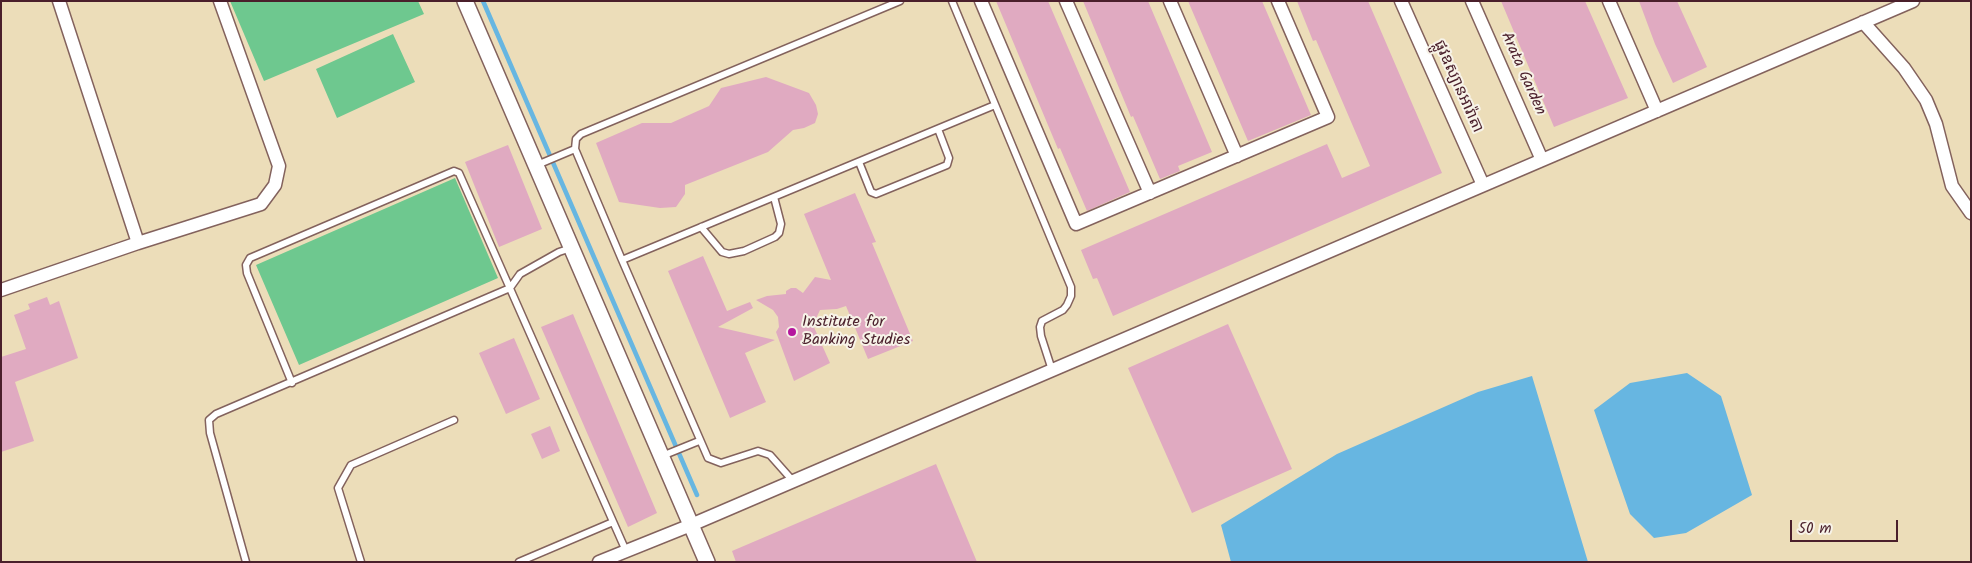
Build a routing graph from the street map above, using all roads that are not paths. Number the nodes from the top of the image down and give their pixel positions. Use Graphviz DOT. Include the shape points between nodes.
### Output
graph roads {
  1 [pos="59,1"];
  2 [pos="220,1"];
  3 [pos="465,1"];
  4 [pos="900,1"];
  5 [pos="952,1"];
  6 [pos="981,1"];
  7 [pos="1066,1"];
  8 [pos="1170,1"];
  9 [pos="1278,1"];
  10 [pos="1401,1"];
  11 [pos="1472,1"];
  12 [pos="1610,1"];
  13 [pos="1913,1"];
  14 [pos="1863,22"];
  15 [pos="995,105"];
  16 [pos="1657,111"];
  17 [pos="938,129"];
  18 [pos="575,149"];
  19 [pos="1237,156"];
  20 [pos="1542,160"];
  21 [pos="859,162"];
  22 [pos="539,164"];
  23 [pos="1482,185"];
  24 [pos="1150,193"];
  25 [pos="774,197"];
  26 [pos="1971,213"];
  27 [pos="701,227"];
  28 [pos="138,243"];
  29 [pos="572,248"];
  30 [pos="622,260"];
  31 [pos="510,288"];
  32 [pos="1,290"];
  33 [pos="1052,370"];
  34 [pos="292,383"];
  35 [pos="454,420"];
  36 [pos="699,441"];
  37 [pos="665,455"];
  38 [pos="793,481"];
  39 [pos="613,522"];
  40 [pos="691,525"];
  41 [pos="626,551"];
  42 [pos="246,562"];
  43 [pos="361,562"];
  44 [pos="519,562"];
  45 [pos="599,562"];
  46 [pos="707,562"];
  1 -- 28 [label="street"];
  2 -- 28 [label="street" via="279,166 275,184 261,204"];
  3 -- 22 [label="street"];
  4 -- 18 [label="lane" via="581,134 576,139"];
  5 -- 15 [label="lane"];
  6 -- 24 [label="street" via="1076,224"];
  7 -- 24 [label="street"];
  8 -- 19 [label="street"];
  9 -- 19 [label="street" via="1328,117"];
  10 -- 23 [label="street, ផ្លូវឧស្យានអារ៉ាតា"];
  11 -- 20 [label="street, Arata Garden"];
  12 -- 16 [label="street"];
  13 -- 14 [label="street"];
  14 -- 16 [label="street"];
  14 -- 26 [label="street" via="1904,68 1926,100 1936,124 1952,186"];
  15 -- 17 [label="lane"];
  15 -- 33 [label="lane" via="1071,287 1067,305 1042,321 1040,327"];
  16 -- 20 [label="street"];
  17 -- 21 [label="lane"];
  17 -- 21 [label="lane" via="949,158 947,165 876,194 871,192"];
  18 -- 22 [label="lane"];
  18 -- 30 [label="lane"];
  19 -- 24 [label="street"];
  20 -- 23 [label="street"];
  21 -- 25 [label="lane"];
  22 -- 29 [label="street"];
  23 -- 33 [label="street"];
  25 -- 27 [label="lane"];
  25 -- 27 [label="lane" via="781,224 779,232 744,251 722,252"];
  27 -- 30 [label="lane"];
  28 -- 32 [label="street"];
  29 -- 31 [label="lane" via="520,274"];
  29 -- 37 [label="street"];
  30 -- 36 [label="lane"];
  31 -- 34 [label="lane"];
  31 -- 34 [label="lane" via="465,185 459,173 454,171 250,258 246,265 247,273"];
  31 -- 39 [label="lane"];
  33 -- 38 [label="street"];
  34 -- 42 [label="lane" via="216,414 209,420"];
  35 -- 43 [label="lane" via="351,465 338,488"];
  36 -- 37 [label="lane"];
  36 -- 38 [label="lane" via="708,458 721,463 758,451 770,455"];
  37 -- 40 [label="street"];
  38 -- 40 [label="street"];
  39 -- 41 [label="lane"];
  39 -- 44 [label="lane"];
  40 -- 41 [label="street"];
  40 -- 46 [label="street"];
  41 -- 45 [label="street"];
}
